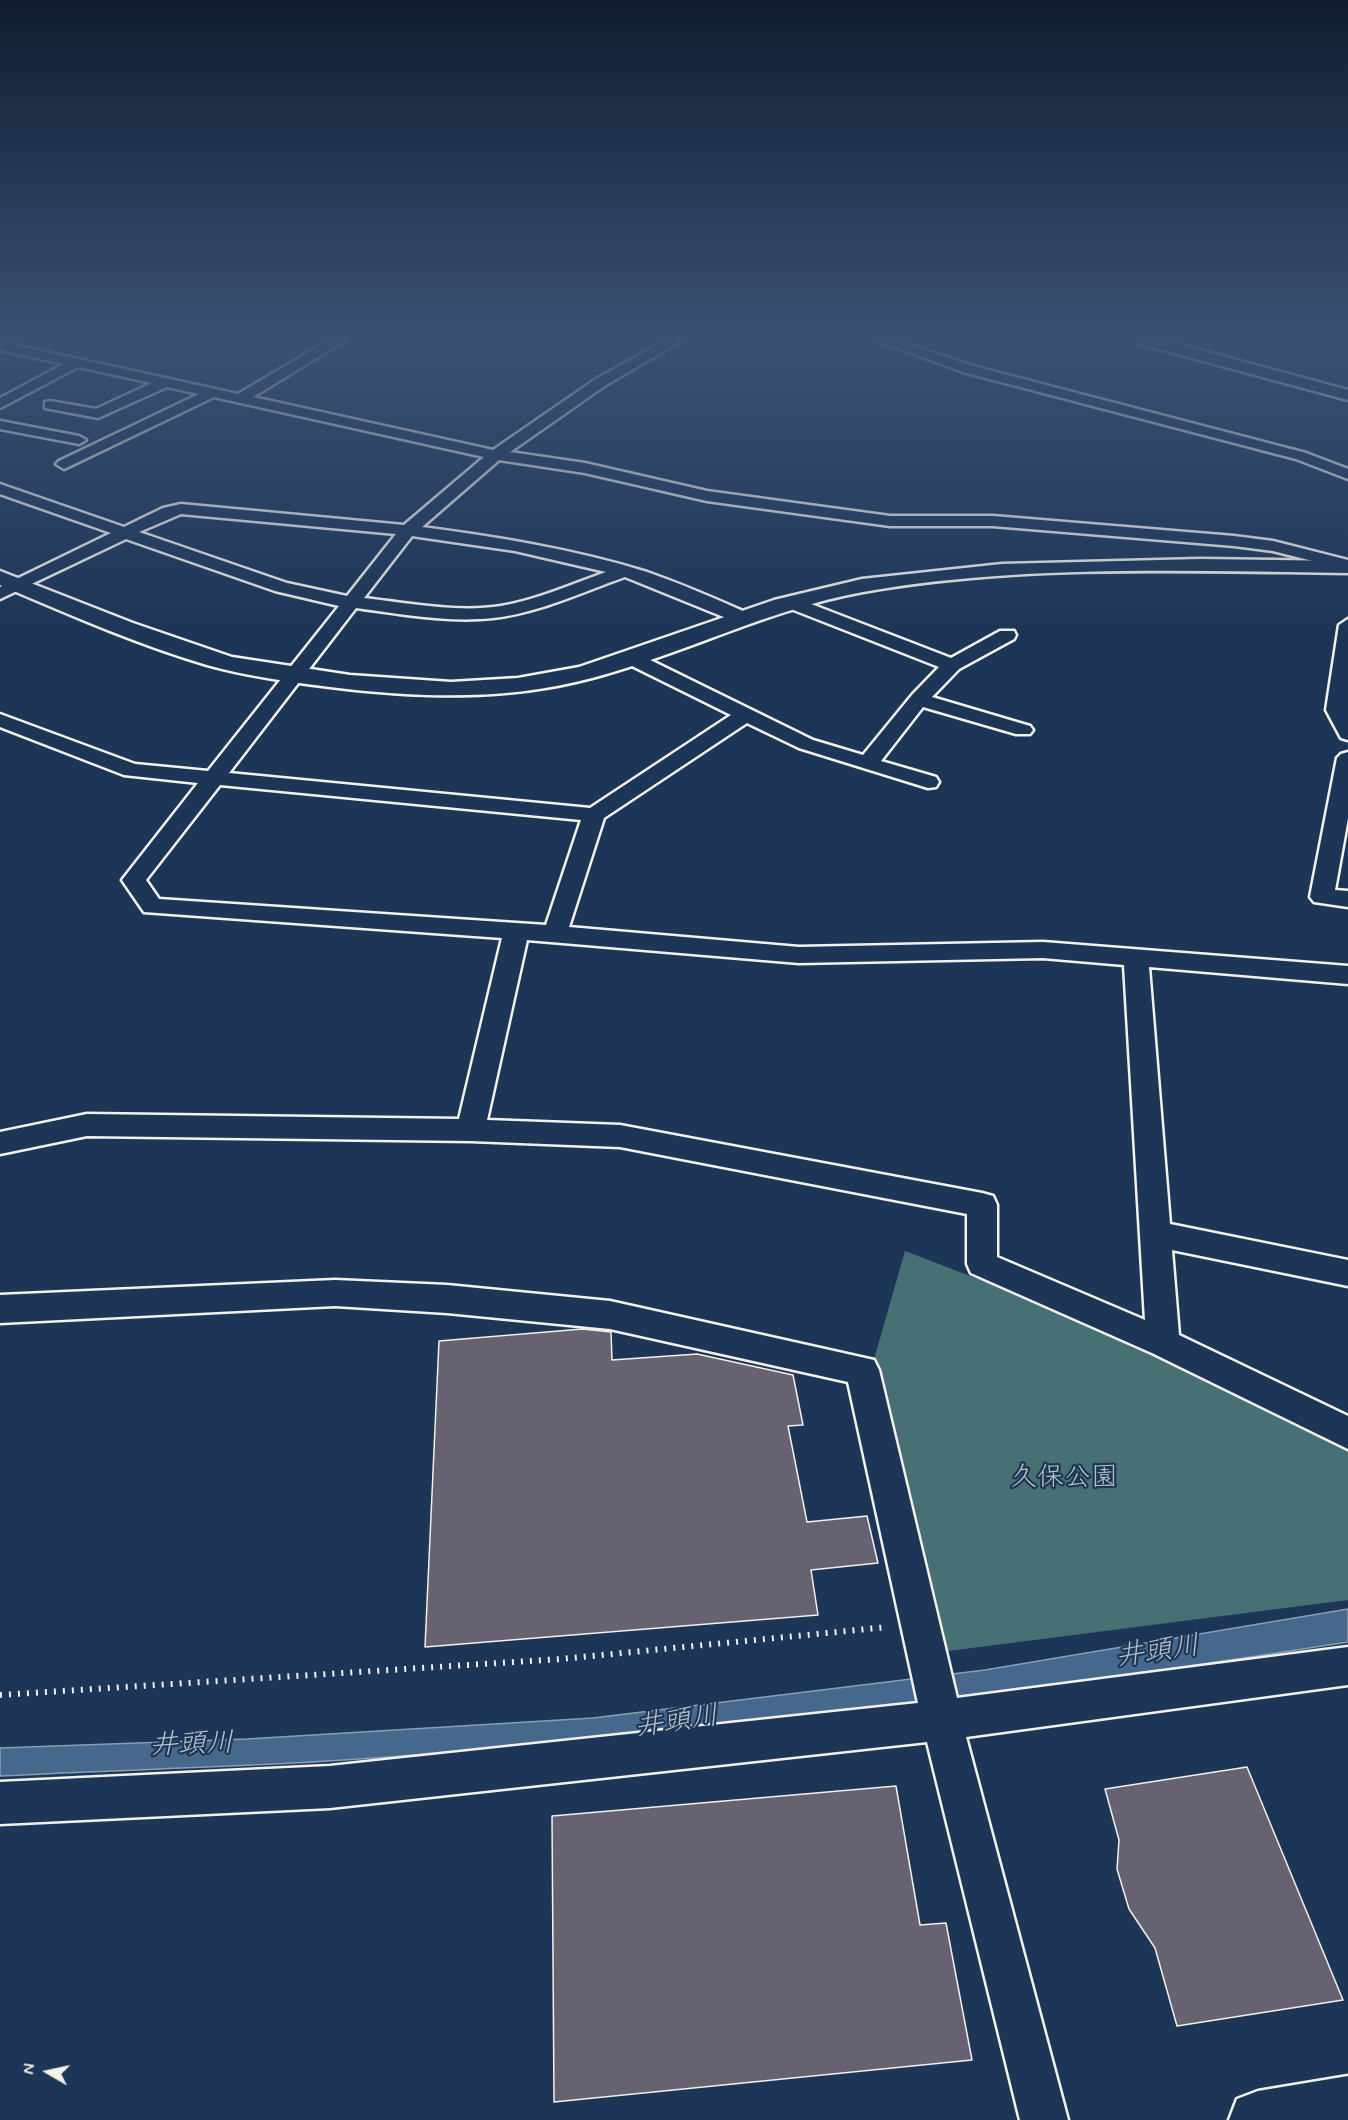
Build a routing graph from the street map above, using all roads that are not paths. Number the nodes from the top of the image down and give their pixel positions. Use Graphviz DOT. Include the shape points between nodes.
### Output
graph roads {
  1 [pos="114,440"];
  2 [pos="427,440"];
  3 [pos="518,440"];
  4 [pos="1240,440"];
  5 [pos="496,455"];
  6 [pos="64,464"];
  7 [pos="1348,474"];
  8 [pos="0,489"];
  9 [pos="407,531"];
  10 [pos="126,532"];
  11 [pos="1348,566"];
  12 [pos="624,571"];
  13 [pos="6,586"];
  14 [pos="351,603"];
  15 [pos="792,603"];
  16 [pos="743,618"];
  17 [pos="1348,625"];
  18 [pos="1006,635"];
  19 [pos="633,659"];
  20 [pos="952,665"];
  21 [pos="295,675"];
  22 [pos="920,699"];
  23 [pos="747,714"];
  24 [pos="0,720"];
  25 [pos="1023,730"];
  26 [pos="25,731"];
  27 [pos="1348,734"];
  28 [pos="0,736"];
  29 [pos="1348,758"];
  30 [pos="868,763"];
  31 [pos="211,779"];
  32 [pos="928,782"];
  33 [pos="594,815"];
  34 [pos="1348,899"];
  35 [pos="516,933"];
  36 [pos="555,934"];
  37 [pos="1136,957"];
  38 [pos="1348,975"];
  39 [pos="471,1130"];
  40 [pos="0,1143"];
  41 [pos="1157,1234"];
  42 [pos="1348,1273"];
  43 [pos="0,1309"];
  44 [pos="1164,1343"];
  45 [pos="1348,1432"];
  46 [pos="1348,1666"];
  47 [pos="942,1720"];
  48 [pos="0,1803"];
  49 [pos="1348,2105"];
  50 [pos="1044,2120"];
  51 [pos="1258,2120"];
  1 -- 6 [label="street"];
  2 -- 5 [label="street"];
  3 -- 5 [label="street"];
  4 -- 7 [label="street" via="1301,456"];
  5 -- 9 [label="street"];
  5 -- 11 [label="street" via="585,468 707,496 890,521 993,521 1234,541 1273,546"];
  8 -- 10 [label="street"];
  9 -- 10 [label="street" via="181,509"];
  9 -- 12 [label="street" via="517,547"];
  9 -- 14 [label="street"];
  10 -- 13 [label="street"];
  10 -- 14 [label="street" via="307,595"];
  11 -- 15 [label="street" via="1029,567 848,588"];
  12 -- 14 [label="street" via="501,611 456,613"];
  12 -- 16 [label="street"];
  13 -- 21 [label="street" via="200,655"];
  14 -- 21 [label="street"];
  15 -- 16 [label="street"];
  15 -- 20 [label="street"];
  16 -- 19 [label="street"];
  17 -- 27 [label="street" via="1336,710"];
  18 -- 20 [label="street"];
  19 -- 21 [label="street" via="546,682 465,690 379,686"];
  19 -- 23 [label="street"];
  20 -- 22 [label="street"];
  21 -- 31 [label="street"];
  22 -- 25 [label="street"];
  22 -- 30 [label="street"];
  23 -- 30 [label="street" via="806,744"];
  23 -- 33 [label="street"];
  24 -- 26 [label="street"];
  26 -- 28 [label="street"];
  26 -- 31 [label="street" via="132,770"];
  29 -- 34 [label="street" via="1322,897"];
  30 -- 32 [label="street"];
  31 -- 33 [label="street"];
  31 -- 35 [label="street" via="134,879 152,906"];
  33 -- 36 [label="street"];
  35 -- 36 [label="street"];
  35 -- 39 [label="street"];
  36 -- 37 [label="street" via="799,956 1043,950"];
  37 -- 38 [label="street"];
  37 -- 41 [label="street"];
  39 -- 40 [label="street" via="87,1125"];
  39 -- 44 [label="street" via="620,1136 982,1205 982,1264"];
  41 -- 42 [label="street"];
  41 -- 44 [label="street"];
  43 -- 47 [label="street" via="335,1293 447,1299 610,1315 862,1370"];
  44 -- 45 [label="street"];
  46 -- 47 [label="street"];
  47 -- 48 [label="street" via="330,1787"];
  47 -- 50 [label="street"];
  49 -- 51 [label="street"];
}
